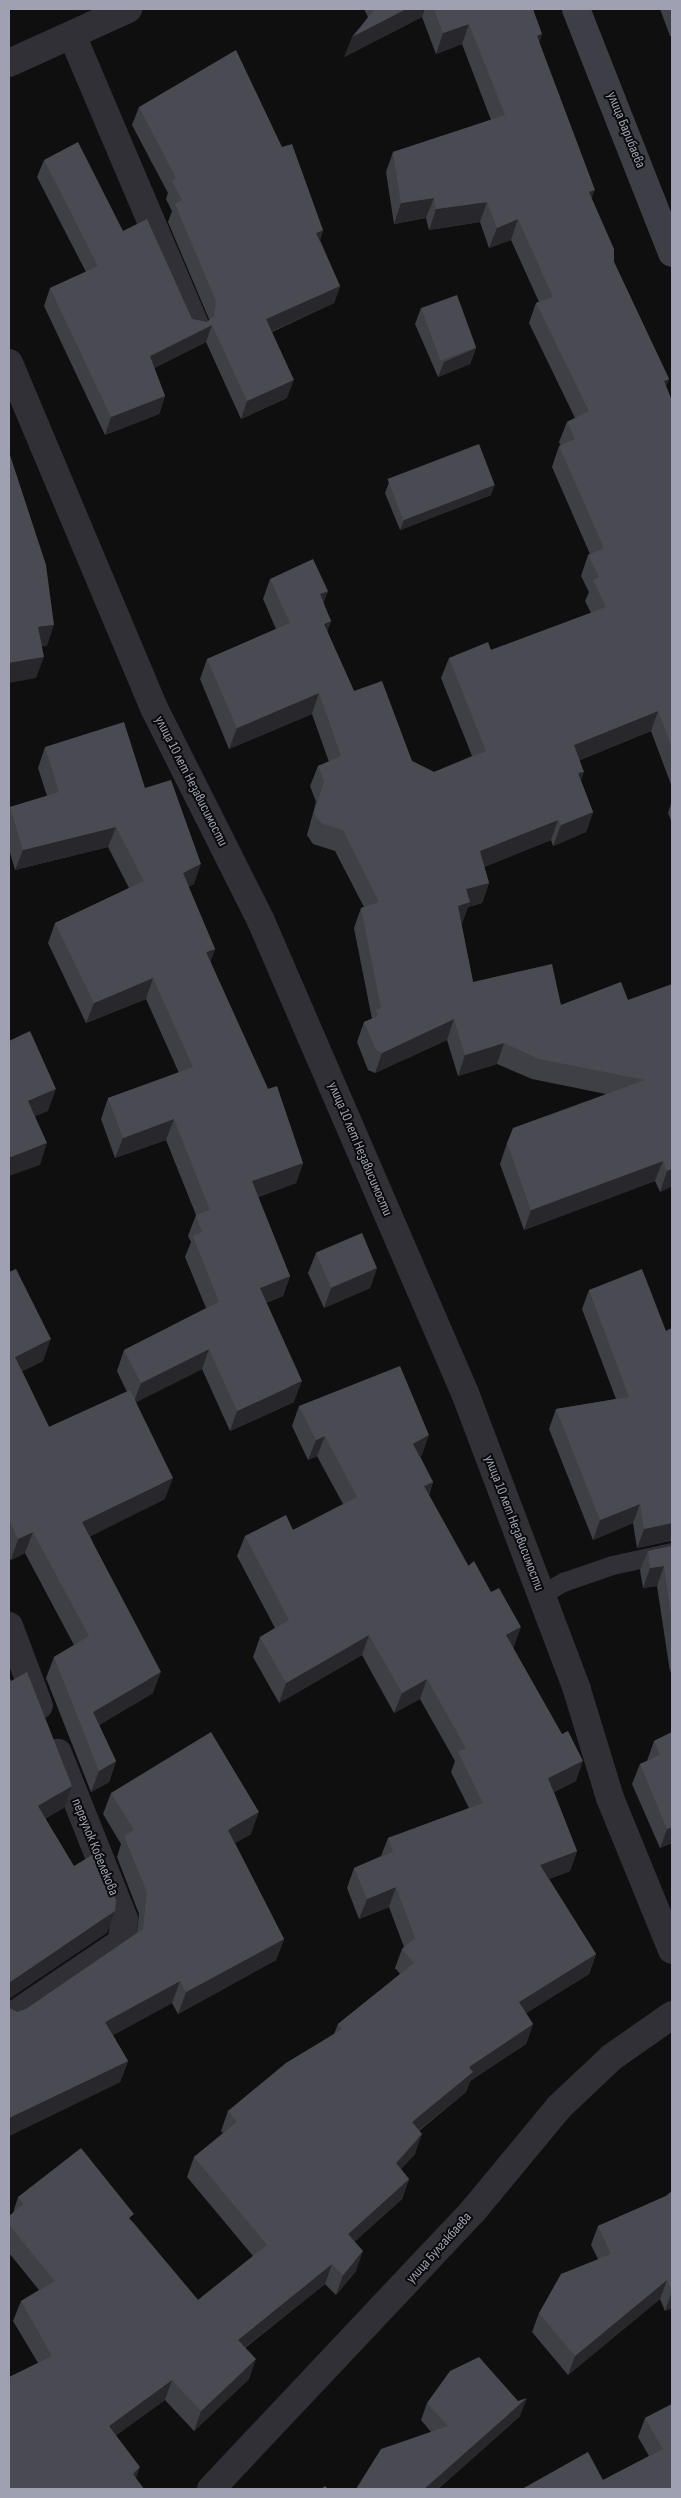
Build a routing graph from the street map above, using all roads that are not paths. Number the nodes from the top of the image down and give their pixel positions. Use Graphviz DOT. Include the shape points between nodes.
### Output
graph roads {
  1 [pos="128,9"];
  2 [pos="576,9"];
  3 [pos="97,16"];
  4 [pos="72,35"];
  5 [pos="9,63"];
  6 [pos="672,253"];
  7 [pos="195,325"];
  8 [pos="9,363"];
  9 [pos="672,1552"];
  10 [pos="541,1595"];
  11 [pos="9,1626"];
  12 [pos="672,1950"];
  13 [pos="672,2015"];
  14 [pos="9,2018"];
  15 [pos="211,2489"];
  1 -- 3 [label="street"];
  2 -- 6 [label="street, улица Барибаева"];
  3 -- 4 [label="street"];
  4 -- 5 [label="street"];
  4 -- 7 [label="street"];
  8 -- 10 [label="street, улица 10 лет Независимости" via="155,710 261,921 315,1045 464,1393"];
  9 -- 10 [label="lane" via="612,1565 563,1582"];
  10 -- 12 [label="street, улица 10 лет Независимости" via="610,1798"];
  11 -- 14 [label="street, переулок Кобелекова" via="124,1919 122,1942"];
  13 -- 15 [label="street, улица Булгакбаева" via="612,2058 559,2107 460,2225"];
}
